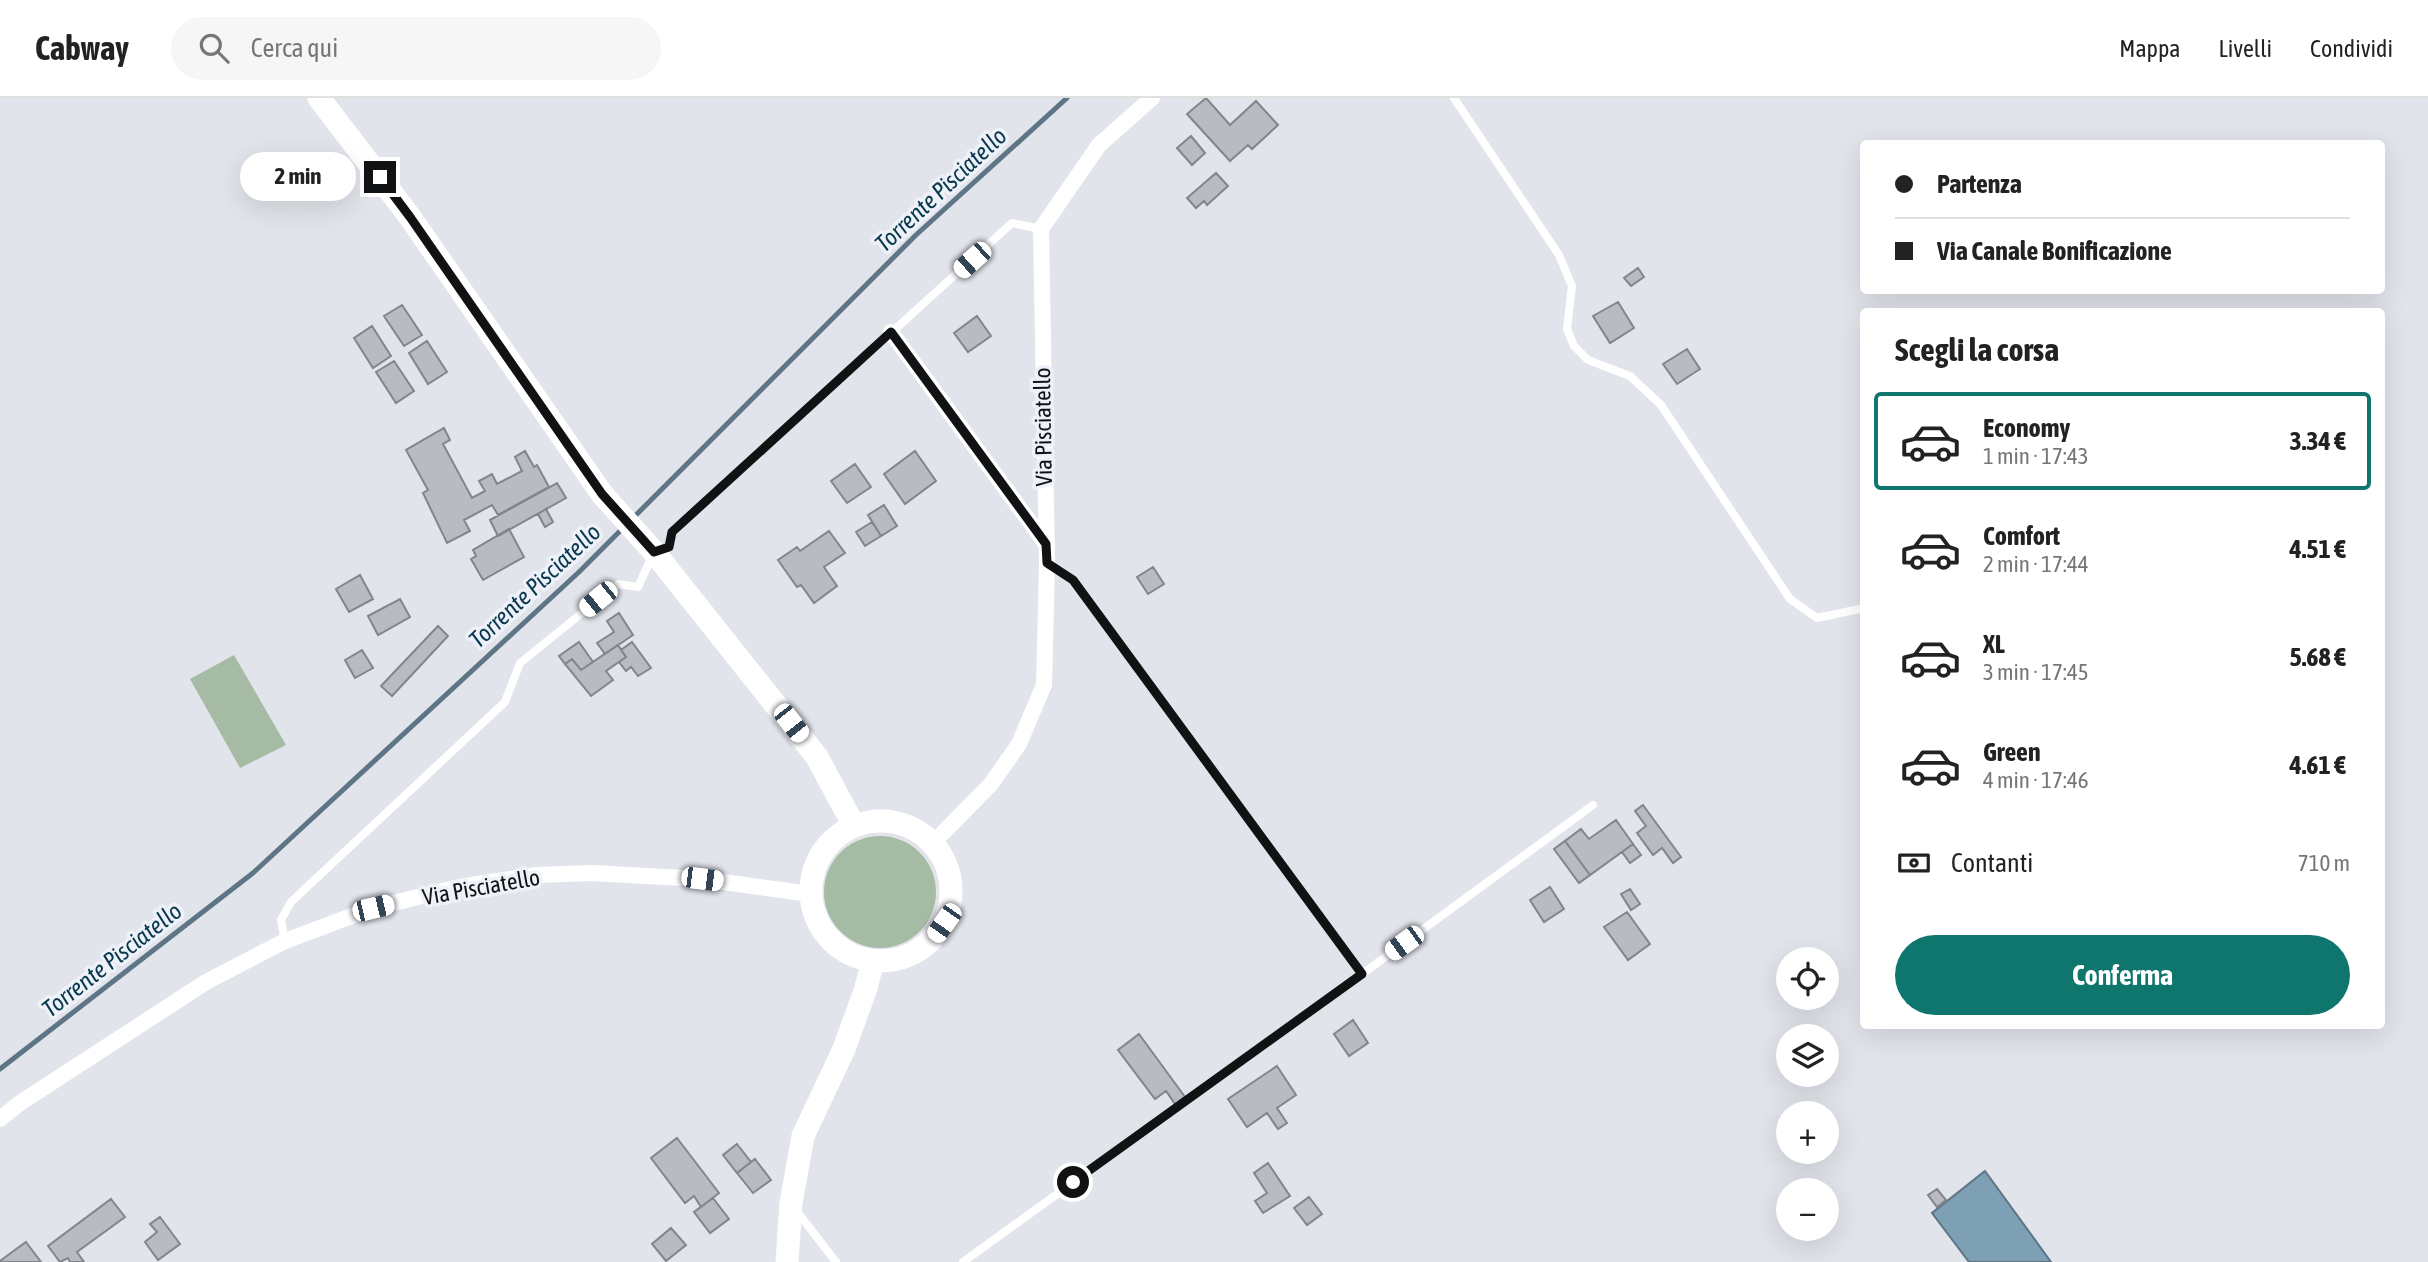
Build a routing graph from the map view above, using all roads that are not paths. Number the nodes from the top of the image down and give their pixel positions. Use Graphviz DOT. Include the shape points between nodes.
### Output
graph roads {
  1 [pos="319,98"];
  2 [pos="1152,98"];
  3 [pos="1454,98"];
  4 [pos="1041,229"];
  5 [pos="891,332"];
  6 [pos="1046,544"];
  7 [pos="649,547"];
  8 [pos="1047,563"];
  9 [pos="1860,609"];
  10 [pos="1593,806"];
  11 [pos="854,826"];
  12 [pos="933,843"];
  13 [pos="810,894"];
  14 [pos="285,941"];
  15 [pos="873,961"];
  16 [pos="1362,974"];
  17 [pos="0,1119"];
  18 [pos="791,1203"];
  19 [pos="788,1262"];
  20 [pos="836,1262"];
  21 [pos="963,1262"];
  1 -- 7 [label="street" via="410,217 602,494"];
  2 -- 4 [label="street" via="1099,145"];
  3 -- 9 [label="lane" via="1559,255 1572,286 1567,329 1574,346 1588,360 1630,376 1661,405 1790,599 1816,618"];
  4 -- 5 [label="lane" via="1012,223"];
  4 -- 6 [label="street, Via Pisciatello"];
  5 -- 6 [label="street"];
  5 -- 7 [label="lane" via="672,532 669,547"];
  6 -- 8 [label="street, Via Pisciatello"];
  7 -- 11 [label="street" via="817,757"];
  7 -- 14 [label="lane" via="638,587 618,583 520,663 505,702 290,902 281,920"];
  8 -- 12 [label="street, Via Pisciatello" via="1044,685 1019,744 998,774"];
  8 -- 16 [label="lane" via="1073,580"];
  10 -- 16 [label="lane"];
  11 -- 12 [label="street" via="896,823"];
  11 -- 13 [label="street" via="835,837 821,854"];
  12 -- 15 [label="street" via="951,881 951,903 944,923 931,941 914,953"];
  13 -- 14 [label="street, Via Pisciatello" via="702,879 537,875 458,887 373,908"];
  13 -- 15 [label="street" via="814,914 836,946"];
  14 -- 17 [label="street, Via Pisciatello" via="206,982"];
  15 -- 18 [label="street" via="844,1049 803,1136"];
  16 -- 21 [label="lane"];
  18 -- 19 [label="street"];
  18 -- 20 [label="lane"];
}
